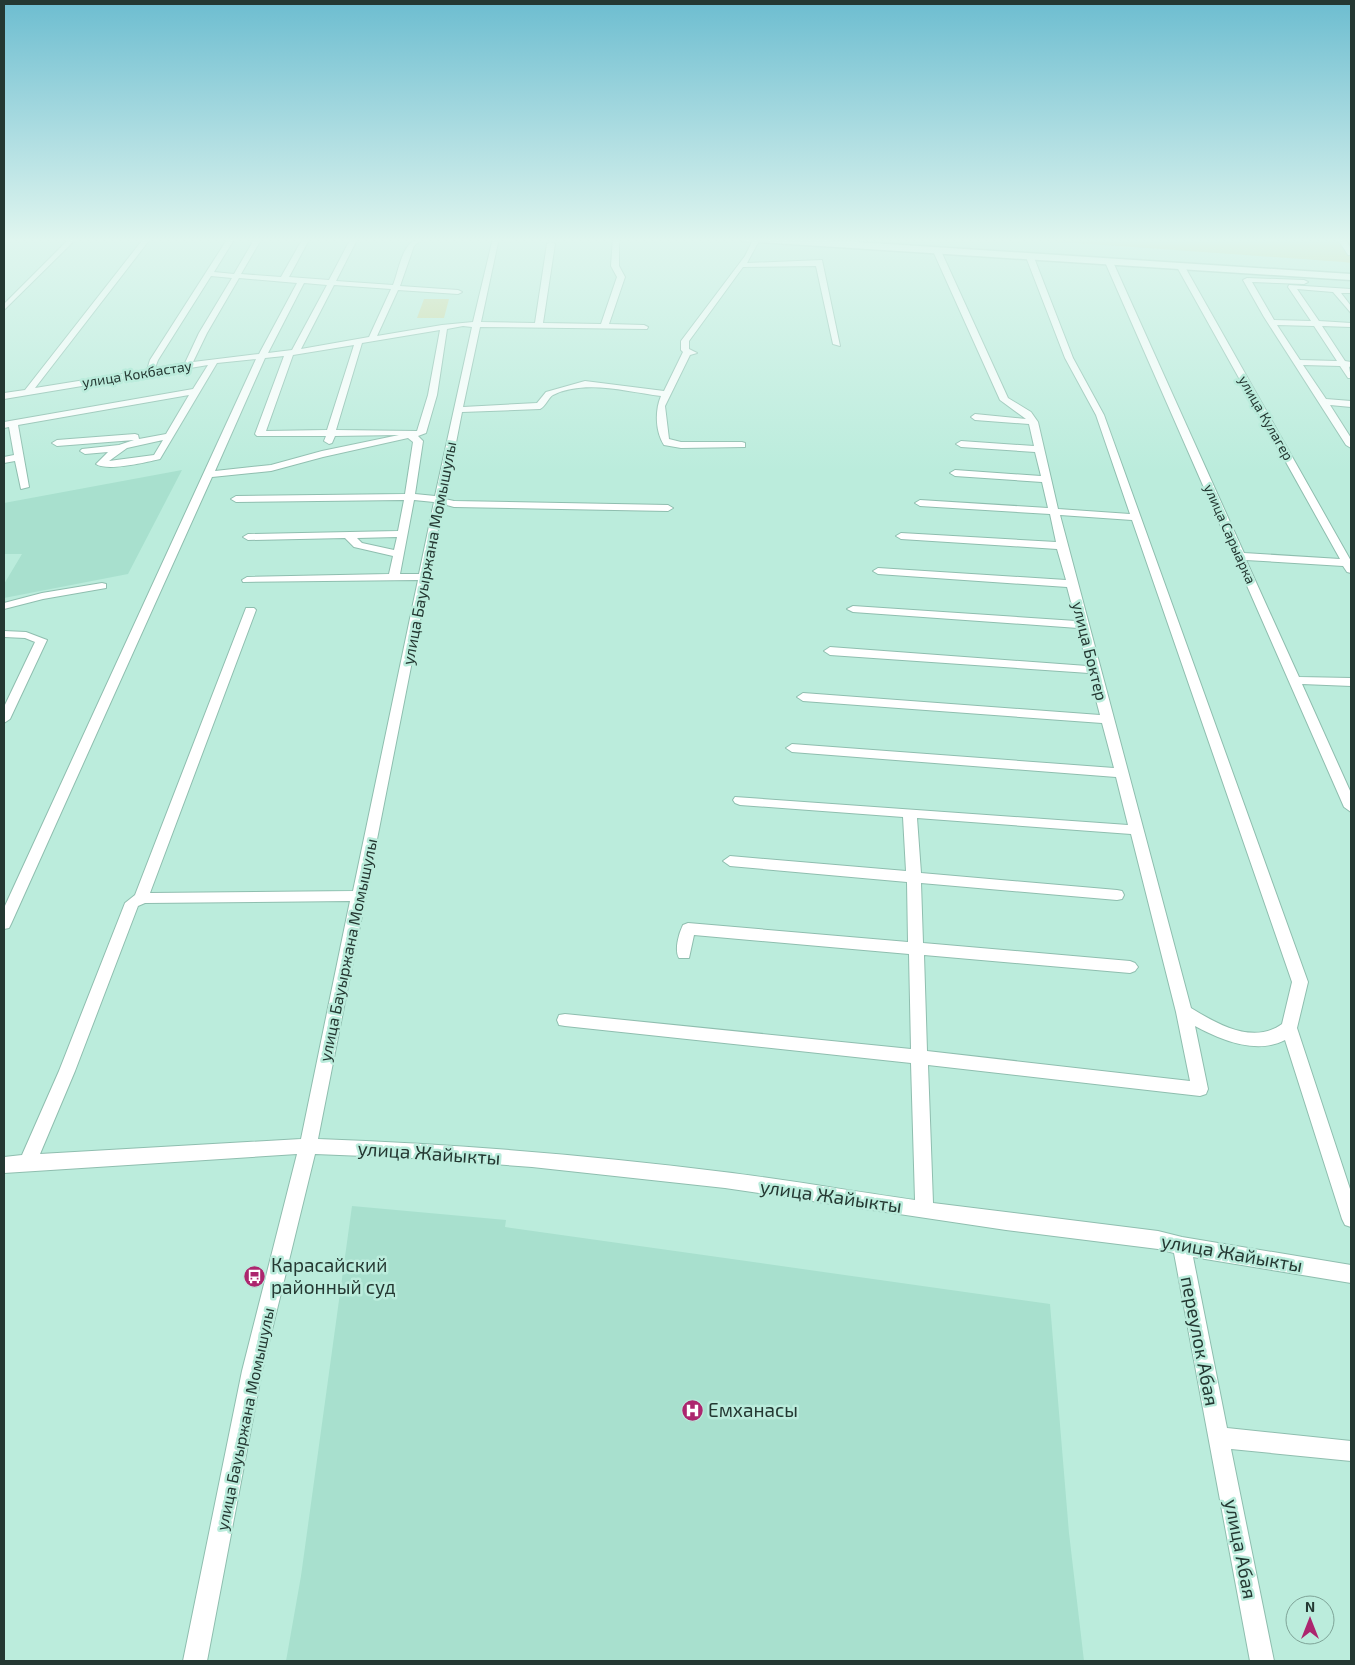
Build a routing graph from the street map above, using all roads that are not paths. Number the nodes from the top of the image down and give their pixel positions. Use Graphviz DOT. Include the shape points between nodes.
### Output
graph roads {
  1 [pos="87,316"];
  2 [pos="183,316"];
  3 [pos="213,316"];
  4 [pos="283,316"];
  5 [pos="313,316"];
  6 [pos="382,316"];
  7 [pos="480,316"];
  8 [pos="540,316"];
  9 [pos="608,316"];
  10 [pos="703,316"];
  11 [pos="831,316"];
  12 [pos="966,316"];
  13 [pos="1053,316"];
  14 [pos="1132,316"];
  15 [pos="1210,316"];
  16 [pos="1268,316"];
  17 [pos="1311,316"];
  18 [pos="1272,322"];
  19 [pos="478,323"];
  20 [pos="539,324"];
  21 [pos="1317,324"];
  22 [pos="1351,324"];
  23 [pos="604,326"];
  24 [pos="442,327"];
  25 [pos="644,327"];
  26 [pos="372,339"];
  27 [pos="359,341"];
  28 [pos="837,344"];
  29 [pos="292,353"];
  30 [pos="262,356"];
  31 [pos="214,361"];
  32 [pos="1298,362"];
  33 [pos="1347,364"];
  34 [pos="188,365"];
  35 [pos="150,372"];
  36 [pos="1351,376"];
  37 [pos="196,391"];
  38 [pos="28,392"];
  39 [pos="666,394"];
  40 [pos="4,396"];
  41 [pos="1324,402"];
  42 [pos="1351,404"];
  43 [pos="458,410"];
  44 [pos="975,417"];
  45 [pos="1033,422"];
  46 [pos="8,424"];
  47 [pos="330,432"];
  48 [pos="412,435"];
  49 [pos="171,436"];
  50 [pos="56,443"];
  51 [pos="961,444"];
  52 [pos="742,445"];
  53 [pos="1351,445"];
  54 [pos="118,448"];
  55 [pos="1038,449"];
  56 [pos="85,451"];
  57 [pos="322,454"];
  58 [pos="18,457"];
  59 [pos="93,459"];
  60 [pos="4,460"];
  61 [pos="955,473"];
  62 [pos="209,474"];
  63 [pos="1046,479"];
  64 [pos="24,486"];
  65 [pos="435,496"];
  66 [pos="410,497"];
  67 [pos="236,499"];
  68 [pos="920,502"];
  69 [pos="668,508"];
  70 [pos="1055,511"];
  71 [pos="1136,517"];
  72 [pos="404,534"];
  73 [pos="348,535"];
  74 [pos="901,536"];
  75 [pos="248,537"];
  76 [pos="1062,546"];
  77 [pos="400,554"];
  78 [pos="1240,556"];
  79 [pos="1349,567"];
  80 [pos="878,571"];
  81 [pos="394,577"];
  82 [pos="425,577"];
  83 [pos="247,580"];
  84 [pos="1072,584"];
  85 [pos="102,586"];
  86 [pos="4,606"];
  87 [pos="853,609"];
  88 [pos="250,610"];
  89 [pos="1084,625"];
  90 [pos="4,634"];
  91 [pos="830,651"];
  92 [pos="1096,670"];
  93 [pos="1295,680"];
  94 [pos="1351,682"];
  95 [pos="803,697"];
  96 [pos="1107,718"];
  97 [pos="4,719"];
  98 [pos="792,748"];
  99 [pos="1120,772"];
  100 [pos="740,800"];
  101 [pos="1351,807"];
  102 [pos="910,814"];
  103 [pos="1135,830"];
  104 [pos="730,862"];
  105 [pos="914,878"];
  106 [pos="1117,895"];
  107 [pos="359,896"];
  108 [pos="142,898"];
  109 [pos="4,924"];
  110 [pos="915,950"];
  111 [pos="684,954"];
  112 [pos="1130,967"];
  113 [pos="1184,1012"];
  114 [pos="565,1020"];
  115 [pos="1289,1028"];
  116 [pos="918,1058"];
  117 [pos="308,1146"];
  118 [pos="28,1162"];
  119 [pos="4,1165"];
  120 [pos="924,1210"];
  121 [pos="1351,1219"];
  122 [pos="1182,1246"];
  123 [pos="1351,1274"];
  124 [pos="1219,1436"];
  125 [pos="1351,1451"];
  126 [pos="195,1661"];
  127 [pos="1262,1661"];
  1 -- 38 [label="street"];
  2 -- 35 [label="street" via="154,360"];
  3 -- 34 [label="street"];
  4 -- 30 [label="street"];
  5 -- 29 [label="street"];
  6 -- 26 [label="street"];
  7 -- 19 [label="street, улица Бауыржана Момышулы"];
  8 -- 20 [label="street"];
  9 -- 23 [label="street"];
  10 -- 39 [label="street" via="685,341 684,348 690,353"];
  11 -- 28 [label="street"];
  12 -- 45 [label="street" via="1004,400 1028,414"];
  13 -- 71 [label="street" via="1067,353 1100,415"];
  14 -- 78 [label="street, улица Сарыарка"];
  15 -- 79 [label="street, улица Кулагер"];
  16 -- 18 [label="street"];
  17 -- 21 [label="street"];
  18 -- 21 [label="street"];
  18 -- 32 [label="street"];
  19 -- 20 [label="street, улица Кокбастау"];
  19 -- 24 [label="street, улица Кокбастау"];
  19 -- 43 [label="street, улица Бауыржана Момышулы"];
  20 -- 23 [label="street, улица Кокбастау"];
  21 -- 22 [label="street"];
  21 -- 33 [label="street"];
  23 -- 25 [label="street, улица Кокбастау"];
  24 -- 26 [label="street, улица Кокбастау"];
  24 -- 48 [label="street" via="426,417 421,433"];
  26 -- 27 [label="street, улица Кокбастау"];
  27 -- 29 [label="street, улица Кокбастау"];
  27 -- 47 [label="street"];
  29 -- 30 [label="street, улица Кокбастау"];
  29 -- 47 [label="street" via="260,434"];
  30 -- 31 [label="street, улица Кокбастау"];
  30 -- 62 [label="street"];
  31 -- 34 [label="street, улица Кокбастау"];
  31 -- 37 [label="street"];
  32 -- 33 [label="street"];
  32 -- 41 [label="street"];
  33 -- 36 [label="street"];
  34 -- 35 [label="street, улица Кокбастау"];
  35 -- 38 [label="street, улица Кокбастау"];
  37 -- 46 [label="street"];
  37 -- 49 [label="street"];
  38 -- 40 [label="street, улица Кокбастау"];
  39 -- 43 [label="street" via="586,384 549,394 540,406"];
  39 -- 52 [label="street" via="661,406 667,443"];
  41 -- 42 [label="street"];
  41 -- 53 [label="street"];
  43 -- 65 [label="street, улица Бауыржана Момышулы"];
  44 -- 45 [label="street"];
  45 -- 55 [label="street, улица Боктер"];
  46 -- 58 [label="street"];
  47 -- 48 [label="street" via="392,431"];
  47 -- 57 [label="street"];
  48 -- 57 [label="street"];
  48 -- 66 [label="street" via="418,441"];
  49 -- 50 [label="street"];
  49 -- 54 [label="street"];
  49 -- 54 [label="street" via="157,457 101,464"];
  51 -- 55 [label="street"];
  54 -- 56 [label="street"];
  54 -- 59 [label="street"];
  55 -- 63 [label="street, улица Боктер"];
  57 -- 62 [label="street" via="271,468"];
  58 -- 60 [label="street"];
  58 -- 64 [label="street"];
  61 -- 63 [label="street"];
  62 -- 109 [label="street"];
  63 -- 70 [label="street, улица Боктер"];
  65 -- 66 [label="street"];
  65 -- 69 [label="street" via="454,504"];
  65 -- 82 [label="street, улица Бауыржана Момышулы"];
  66 -- 67 [label="street"];
  66 -- 72 [label="street"];
  68 -- 70 [label="street"];
  70 -- 71 [label="street"];
  70 -- 76 [label="street, улица Боктер"];
  71 -- 115 [label="street" via="1300,982"];
  72 -- 73 [label="street"];
  72 -- 77 [label="street"];
  73 -- 75 [label="street"];
  73 -- 77 [label="street" via="358,545"];
  74 -- 76 [label="street"];
  76 -- 84 [label="street, улица Боктер"];
  77 -- 81 [label="street"];
  78 -- 79 [label="street"];
  78 -- 93 [label="street, улица Сарыарка"];
  80 -- 84 [label="street"];
  81 -- 82 [label="street"];
  81 -- 83 [label="street"];
  82 -- 107 [label="street, улица Бауыржана Момышулы"];
  84 -- 89 [label="street, улица Боктер"];
  85 -- 86 [label="street"];
  87 -- 89 [label="street"];
  88 -- 108 [label="street"];
  89 -- 92 [label="street, улица Боктер"];
  90 -- 97 [label="street" via="26,635 41,640"];
  91 -- 92 [label="street"];
  92 -- 96 [label="street, улица Боктер"];
  93 -- 94 [label="street"];
  93 -- 101 [label="street, улица Сарыарка"];
  95 -- 96 [label="street"];
  96 -- 99 [label="street, улица Боктер"];
  98 -- 99 [label="street"];
  99 -- 103 [label="street, улица Боктер"];
  100 -- 102 [label="street"];
  102 -- 103 [label="street"];
  102 -- 105 [label="street"];
  103 -- 113 [label="street, улица Боктер"];
  104 -- 105 [label="street"];
  105 -- 106 [label="street"];
  105 -- 110 [label="street"];
  107 -- 108 [label="street"];
  107 -- 117 [label="street, улица Бауыржана Момышулы"];
  108 -- 118 [label="street" via="132,902"];
  110 -- 111 [label="street" via="688,929"];
  110 -- 112 [label="street"];
  110 -- 116 [label="street"];
  113 -- 115 [label="street" via="1245,1039 1271,1039"];
  113 -- 116 [label="street, улица Боктер" via="1200,1089"];
  114 -- 116 [label="street"];
  115 -- 121 [label="street"];
  116 -- 120 [label="street"];
  117 -- 118 [label="street, улица Жайыкты"];
  117 -- 120 [label="street, улица Жайыкты" via="532,1159 725,1180"];
  117 -- 126 [label="street, улица Бауыржана Момышулы" via="252,1371"];
  118 -- 119 [label="street, улица Жайыкты"];
  120 -- 122 [label="street, улица Жайыкты" via="1158,1240"];
  122 -- 123 [label="street, улица Жайыкты"];
  122 -- 124 [label="street, переулок Абая"];
  124 -- 125 [label="street"];
  124 -- 127 [label="street, улица Абая"];
}
